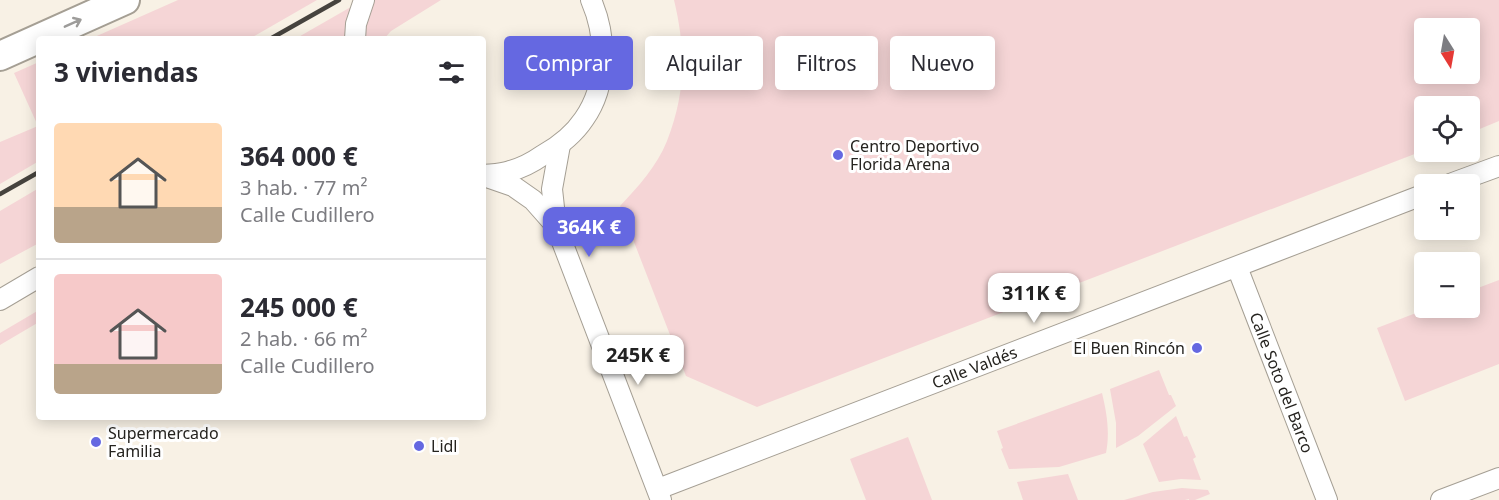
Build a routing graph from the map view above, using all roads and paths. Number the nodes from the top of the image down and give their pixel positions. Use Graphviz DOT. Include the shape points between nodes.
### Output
graph roads {
  1 [pos="125,0"];
  2 [pos="364,0"];
  3 [pos="596,4"];
  4 [pos="45,36"];
  5 [pos="354,36"];
  6 [pos="36,40"];
  7 [pos="0,56"];
  8 [pos="560,145"];
  9 [pos="1499,166"];
  10 [pos="1477,174"];
  11 [pos="486,176"];
  12 [pos="486,177"];
  13 [pos="1414,198"];
  14 [pos="556,226"];
  15 [pos="1237,267"];
  16 [pos="36,279"];
  17 [pos="0,300"];
  18 [pos="1499,478"];
  19 [pos="659,495"];
  20 [pos="1327,500"];
  21 [pos="1441,500"];
  4 -- 1 [label="main road, one-way"];
  2 -- 5 [label="street"];
  3 -- 8 [label="street" via="603,45 602,75 584,120"];
  7 -- 6 [label="main road, one-way"];
  8 -- 11 [label="street" via="528,165"];
  8 -- 14 [label="street" via="552,189"];
  9 -- 10 [label="street"];
  12 -- 14 [label="street" via="513,186"];
  13 -- 15 [label="street, Calle Valdés"];
  14 -- 19 [label="street"];
  15 -- 19 [label="street, Calle Valdés"];
  15 -- 20 [label="street, Calle Soto del Barco"];
  16 -- 17 [label="street"];
  18 -- 21 [label="street"];
}
